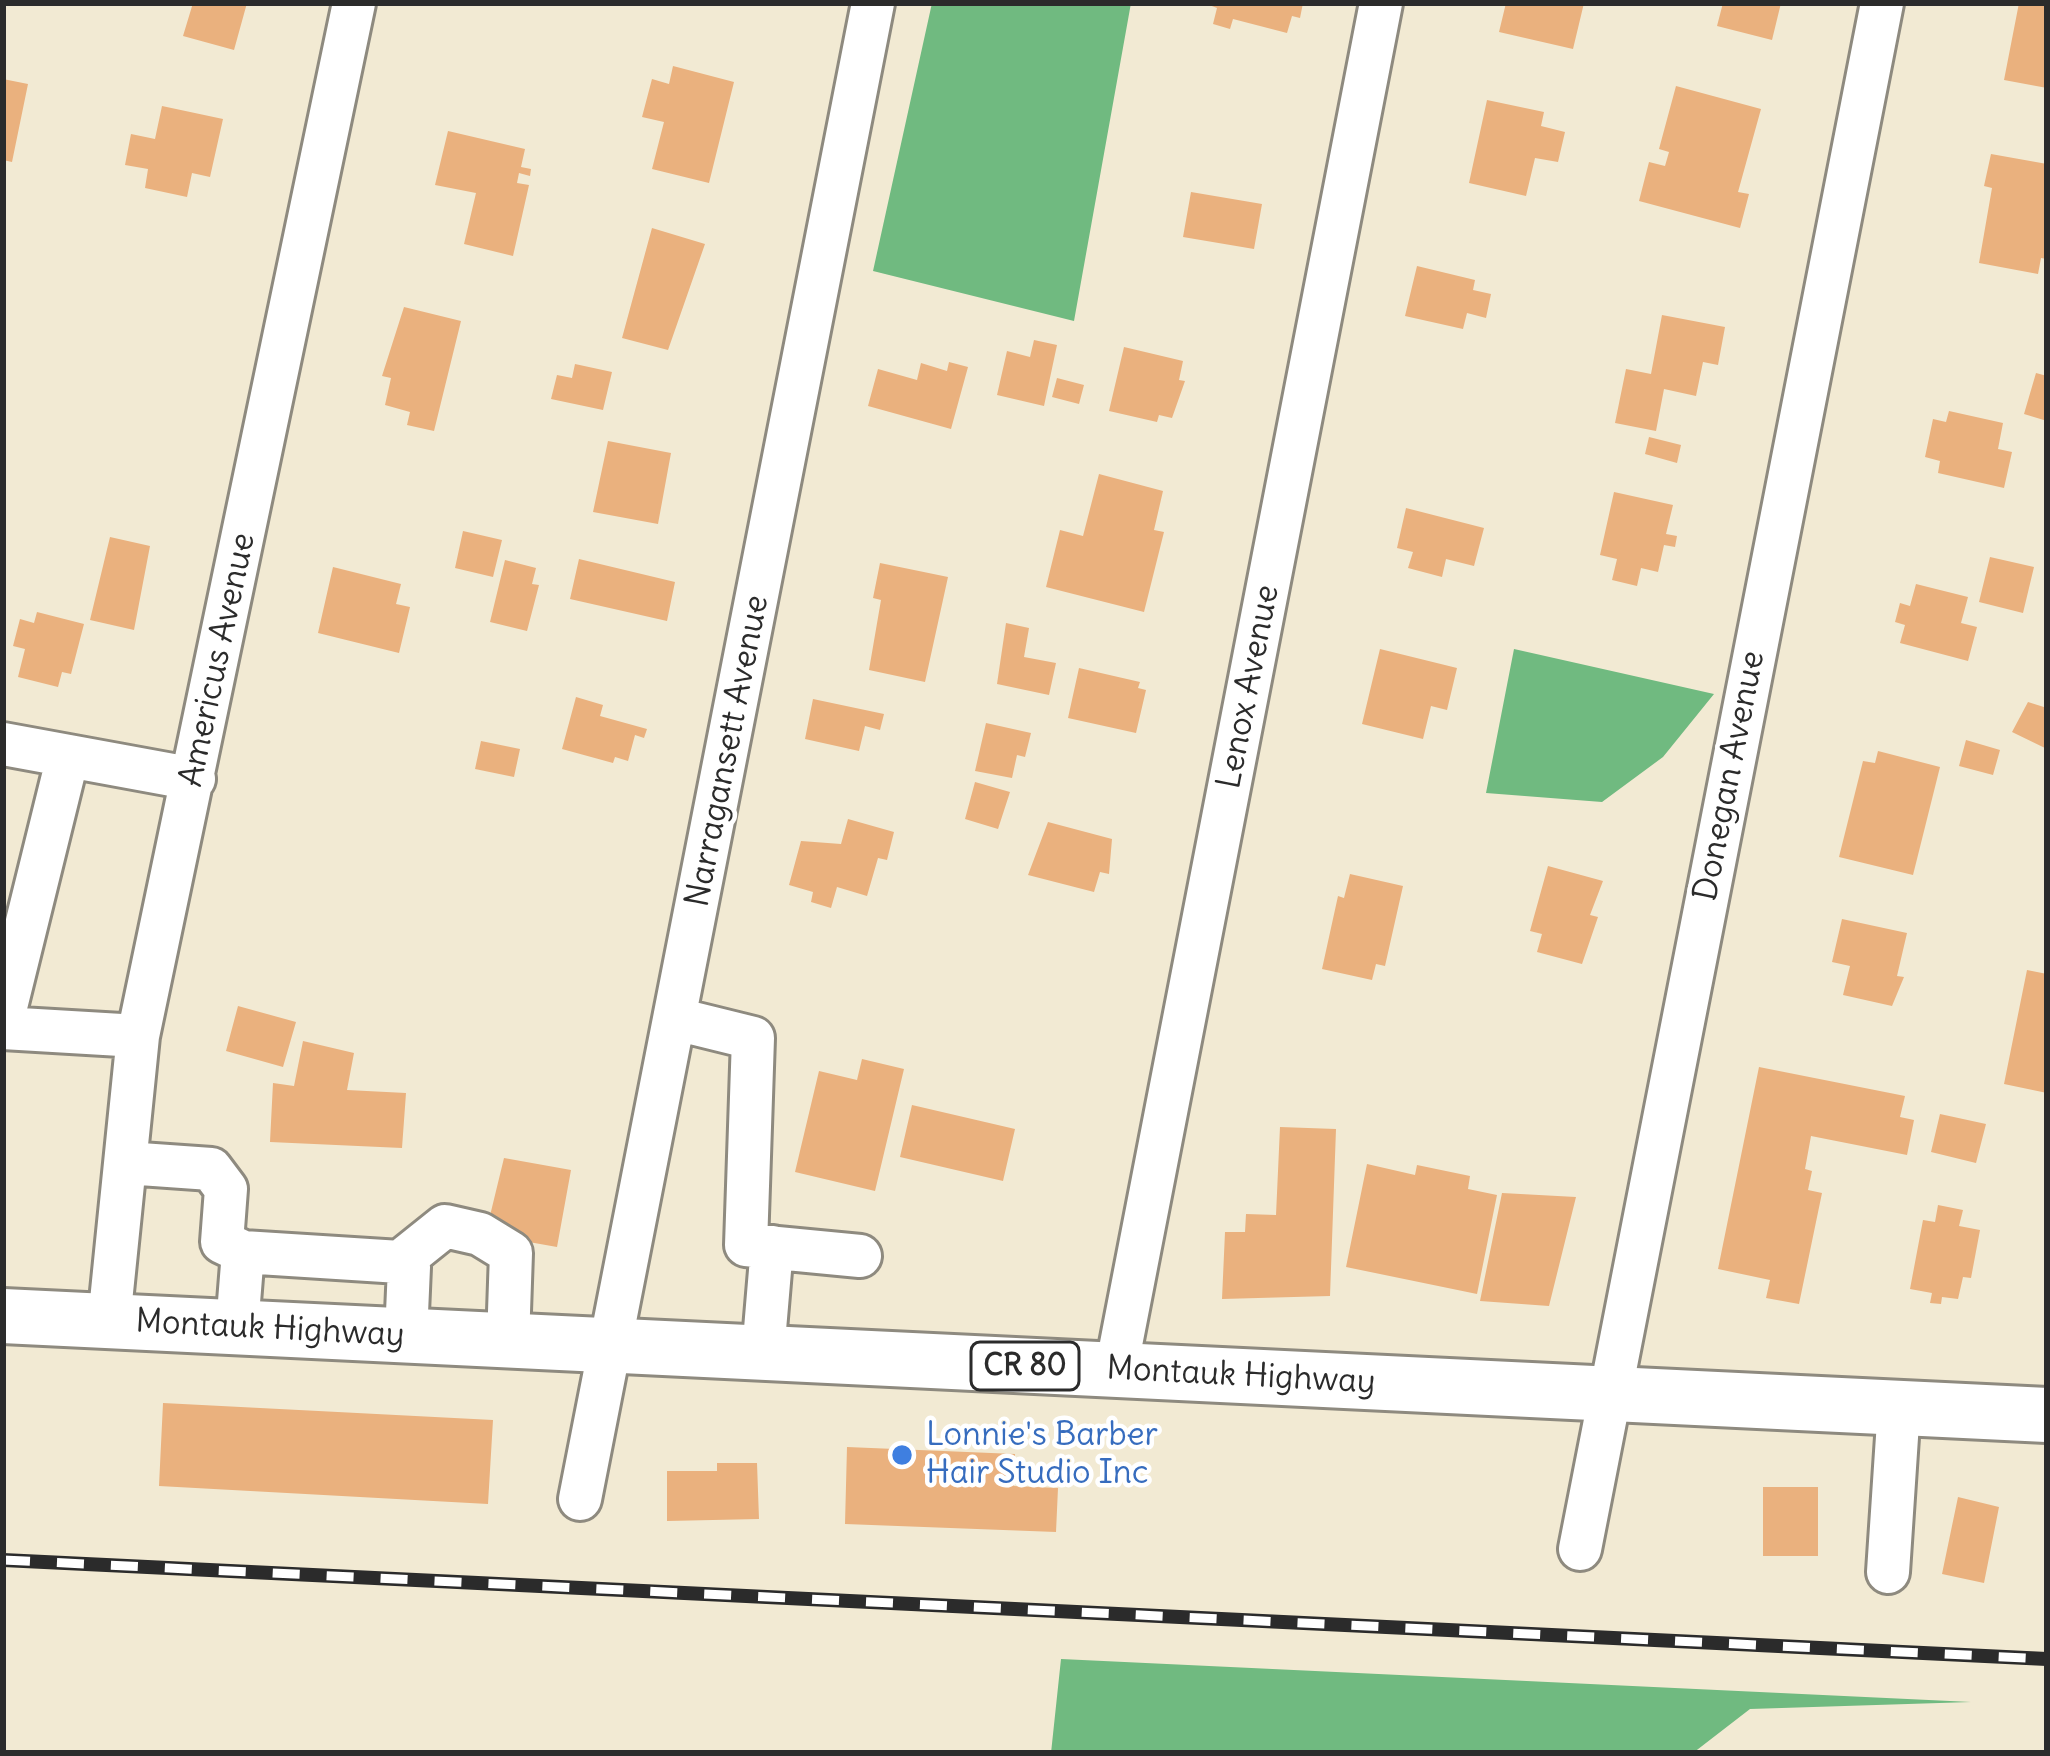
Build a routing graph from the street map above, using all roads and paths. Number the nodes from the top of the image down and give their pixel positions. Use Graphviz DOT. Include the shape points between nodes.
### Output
graph roads {
  1 [pos="354,3"];
  2 [pos="873,3"];
  3 [pos="1381,3"];
  4 [pos="1882,3"];
  5 [pos="3,744"];
  6 [pos="68,756"];
  7 [pos="194,779"];
  8 [pos="676,1018"];
  9 [pos="3,1024"];
  10 [pos="138,1036"];
  11 [pos="126,1163"];
  12 [pos="772,1247"];
  13 [pos="243,1252"];
  14 [pos="860,1256"];
  15 [pos="400,1262"];
  16 [pos="3,1316"];
  17 [pos="110,1321"];
  18 [pos="237,1327"];
  19 [pos="406,1336"];
  20 [pos="508,1341"];
  21 [pos="611,1346"];
  22 [pos="763,1353"];
  23 [pos="1116,1370"];
  24 [pos="1609,1394"];
  25 [pos="1899,1407"];
  26 [pos="2047,1414"];
  27 [pos="580,1499"];
  28 [pos="1580,1549"];
  29 [pos="1888,1572"];
  1 -- 7 [label="street, Americus Avenue"];
  2 -- 8 [label="street, Narragansett Avenue"];
  3 -- 23 [label="street, Lenox Avenue"];
  4 -- 24 [label="street, Donegan Avenue"];
  5 -- 6 [label="street"];
  6 -- 7 [label="street"];
  6 -- 9 [label="street"];
  7 -- 10 [label="street, Americus Avenue"];
  8 -- 12 [label="street" via="753,1038 746,1245"];
  8 -- 21 [label="street, Narragansett Avenue"];
  9 -- 10 [label="street"];
  10 -- 11 [label="street, Americus Avenue"];
  11 -- 13 [label="street" via="211,1169 226,1189 222,1242"];
  11 -- 17 [label="street, Americus Avenue"];
  12 -- 14 [label="street"];
  12 -- 22 [label="street"];
  13 -- 15 [label="street"];
  13 -- 18 [label="street"];
  15 -- 19 [label="street" via="409,1267"];
  15 -- 20 [label="street" via="445,1226 511,1253"];
  16 -- 17 [label="main road, Montauk Highway / CR 80"];
  17 -- 18 [label="main road, Montauk Highway / CR 80"];
  18 -- 19 [label="main road, Montauk Highway / CR 80"];
  19 -- 20 [label="main road, Montauk Highway / CR 80"];
  20 -- 21 [label="main road, Montauk Highway / CR 80"];
  21 -- 22 [label="main road, Montauk Highway / CR 80"];
  21 -- 27 [label="street, Narragansett Avenue"];
  22 -- 23 [label="main road, Montauk Highway / CR 80"];
  23 -- 24 [label="main road, Montauk Highway / CR 80"];
  24 -- 25 [label="main road, Montauk Highway / CR 80"];
  24 -- 28 [label="street, Donegan Avenue"];
  25 -- 26 [label="main road, Montauk Highway / CR 80"];
  25 -- 29 [label="street"];
}
